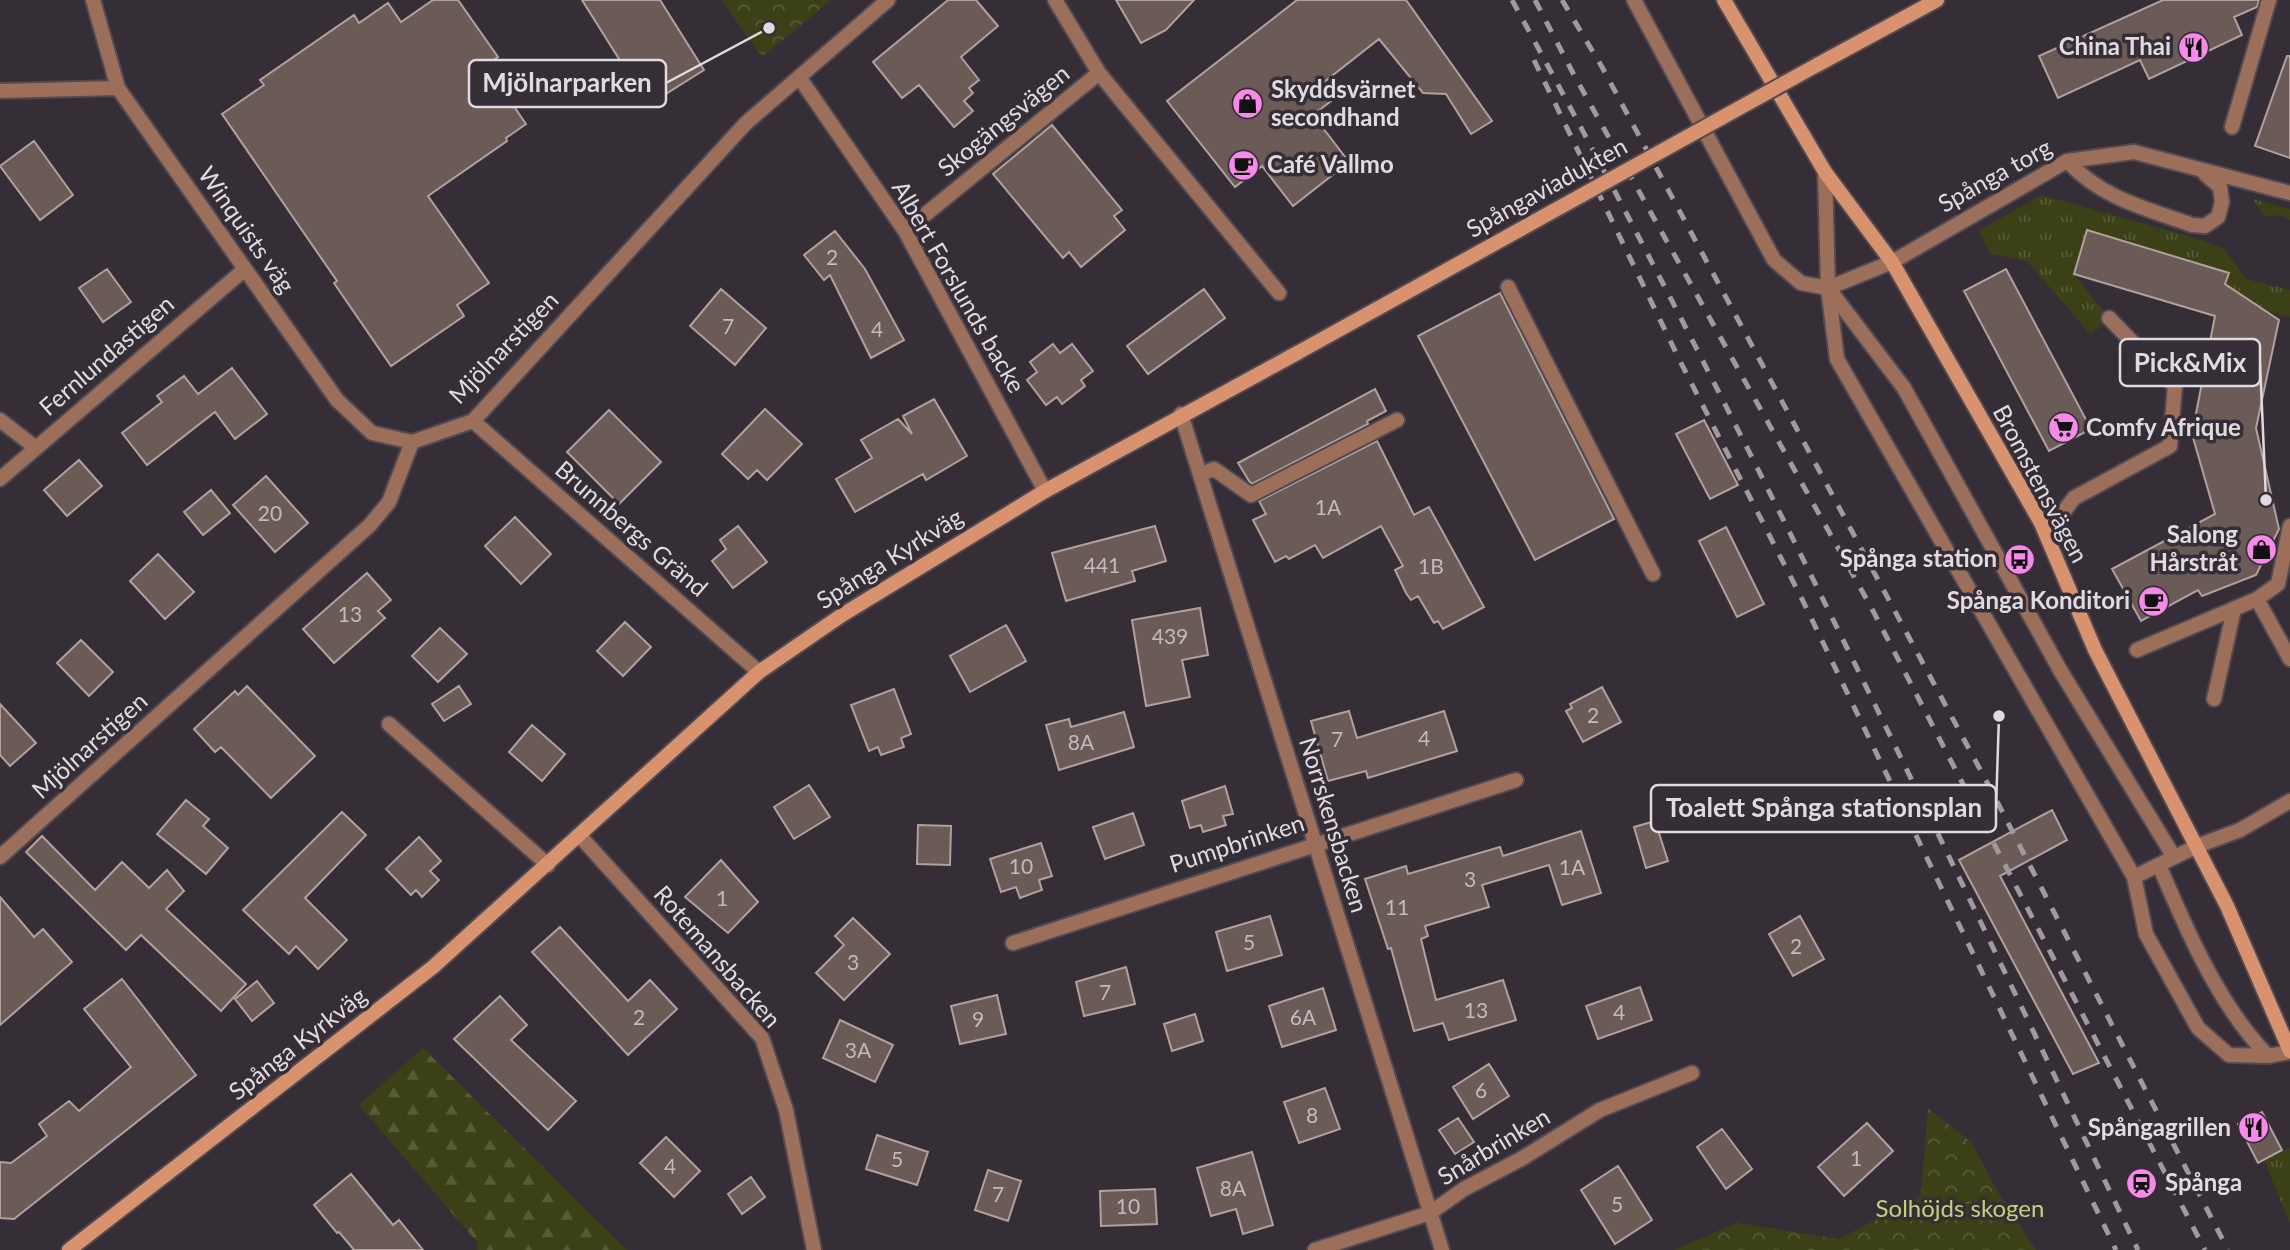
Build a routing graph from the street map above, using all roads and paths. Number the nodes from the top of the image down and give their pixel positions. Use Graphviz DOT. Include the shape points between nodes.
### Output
graph roads {
  1 [pos="93,0"];
  2 [pos="888,0"];
  3 [pos="1055,0"];
  4 [pos="1634,0"];
  5 [pos="1724,0"];
  6 [pos="1937,0"];
  7 [pos="2269,0"];
  8 [pos="1099,73"];
  9 [pos="799,77"];
  10 [pos="118,88"];
  11 [pos="0,92"];
  12 [pos="2232,127"];
  13 [pos="2067,161"];
  14 [pos="2202,171"];
  15 [pos="1825,172"];
  16 [pos="2290,193"];
  17 [pos="905,231"];
  18 [pos="1892,261"];
  19 [pos="245,269"];
  20 [pos="1508,287"];
  21 [pos="1828,288"];
  22 [pos="1279,293"];
  23 [pos="2109,318"];
  24 [pos="1299,352"];
  25 [pos="1181,414"];
  26 [pos="0,420"];
  27 [pos="1397,420"];
  28 [pos="473,421"];
  29 [pos="412,442"];
  30 [pos="36,448"];
  31 [pos="1201,474"];
  32 [pos="0,480"];
  33 [pos="1045,491"];
  34 [pos="2041,523"];
  35 [pos="2290,526"];
  36 [pos="1653,574"];
  37 [pos="2284,581"];
  38 [pos="2257,599"];
  39 [pos="2234,609"];
  40 [pos="2137,650"];
  41 [pos="2290,659"];
  42 [pos="759,672"];
  43 [pos="2214,699"];
  44 [pos="389,724"];
  45 [pos="1516,780"];
  46 [pos="2290,801"];
  47 [pos="579,835"];
  48 [pos="1315,843"];
  49 [pos="2197,846"];
  50 [pos="0,857"];
  51 [pos="2174,857"];
  52 [pos="2159,864"];
  53 [pos="548,865"];
  54 [pos="2134,877"];
  55 [pos="1013,943"];
  56 [pos="2290,1051"];
  57 [pos="2268,1056"];
  58 [pos="1692,1073"];
  59 [pos="1430,1213"];
  60 [pos="69,1250"];
  61 [pos="814,1250"];
  62 [pos="1315,1250"];
  63 [pos="1442,1250"];
  1 -- 10 [label="street, Winquists väg"];
  2 -- 9 [label="street, Mjölnarstigen"];
  3 -- 8 [label="street, Skogängsvägen"];
  4 -- 21 [label="street" via="1774,260 1801,282"];
  5 -- 15 [label="street, Bromstensvägen"];
  6 -- 24 [label="street, Spångaviadukten, bridge"];
  7 -- 12 [label="street"];
  8 -- 17 [label="street, Skogängsvägen"];
  8 -- 22 [label="street, Skogängsvägen"];
  9 -- 17 [label="street, Albert Forslunds backe"];
  9 -- 28 [label="street, Mjölnarstigen" via="746,123"];
  10 -- 11 [label="street"];
  10 -- 19 [label="street, Winquists väg"];
  13 -- 14 [label="street, Spånga torg" via="2134,152"];
  13 -- 14 [label="street" via="2088,183 2115,197 2205,226 2218,218 2222,202 2220,187"];
  13 -- 18 [label="street, Spånga torg"];
  14 -- 16 [label="street, Spånga torg"];
  15 -- 18 [label="street, Bromstensvägen"];
  15 -- 21 [label="street"];
  17 -- 33 [label="street, Albert Forslunds backe"];
  18 -- 21 [label="street, Spånga torg"];
  18 -- 34 [label="street, Bromstensvägen"];
  19 -- 29 [label="street, Winquists väg" via="337,401 372,433"];
  19 -- 30 [label="street, Fernlundastigen"];
  20 -- 36 [label="street"];
  21 -- 51 [label="street" via="1904,388 2060,670"];
  21 -- 54 [label="street" via="1837,359"];
  23 -- 34 [label="street" via="2175,386 2170,446 2074,498 2065,510"];
  24 -- 25 [label="street, Spånga Kyrkväg"];
  25 -- 31 [label="street, Norrskensbacken"];
  25 -- 33 [label="street, Spånga Kyrkväg"];
  26 -- 30 [label="street"];
  27 -- 31 [label="street" via="1251,495 1214,469"];
  28 -- 29 [label="street, Mjölnarstigen"];
  28 -- 42 [label="street, Brunnbergs Gränd"];
  29 -- 50 [label="street, Mjölnarstigen" via="389,502 370,525"];
  30 -- 32 [label="street, Fernlundastigen"];
  31 -- 48 [label="street, Norrskensbacken"];
  33 -- 42 [label="street, Spånga Kyrkväg" via="842,615"];
  34 -- 49 [label="street, Bromstensvägen" via="2095,650"];
  35 -- 37 [label="street"];
  37 -- 38 [label="street"];
  38 -- 39 [label="street"];
  38 -- 41 [label="street"];
  39 -- 40 [label="street"];
  39 -- 43 [label="street"];
  42 -- 47 [label="street, Spånga Kyrkväg"];
  44 -- 53 [label="street"];
  45 -- 48 [label="street, Pumpbrinken"];
  46 -- 49 [label="street" via="2240,830"];
  47 -- 53 [label="street, Spånga Kyrkväg"];
  47 -- 61 [label="street, Rotemansbacken" via="762,1038 786,1110"];
  48 -- 55 [label="street, Pumpbrinken"];
  48 -- 59 [label="street, Norrskensbacken"];
  49 -- 51 [label="street"];
  49 -- 56 [label="street, Bromstensvägen"];
  51 -- 52 [label="street"];
  52 -- 54 [label="street"];
  52 -- 57 [label="street" via="2185,927 2248,1035"];
  53 -- 60 [label="street, Spånga Kyrkväg" via="433,967"];
  54 -- 57 [label="street" via="2146,934 2198,1028 2230,1055"];
  56 -- 57 [label="street"];
  58 -- 59 [label="street, Snårbrinken" via="1600,1110"];
  59 -- 62 [label="street, Snårbrinken"];
  59 -- 63 [label="street, Norrskensbacken"];
}
